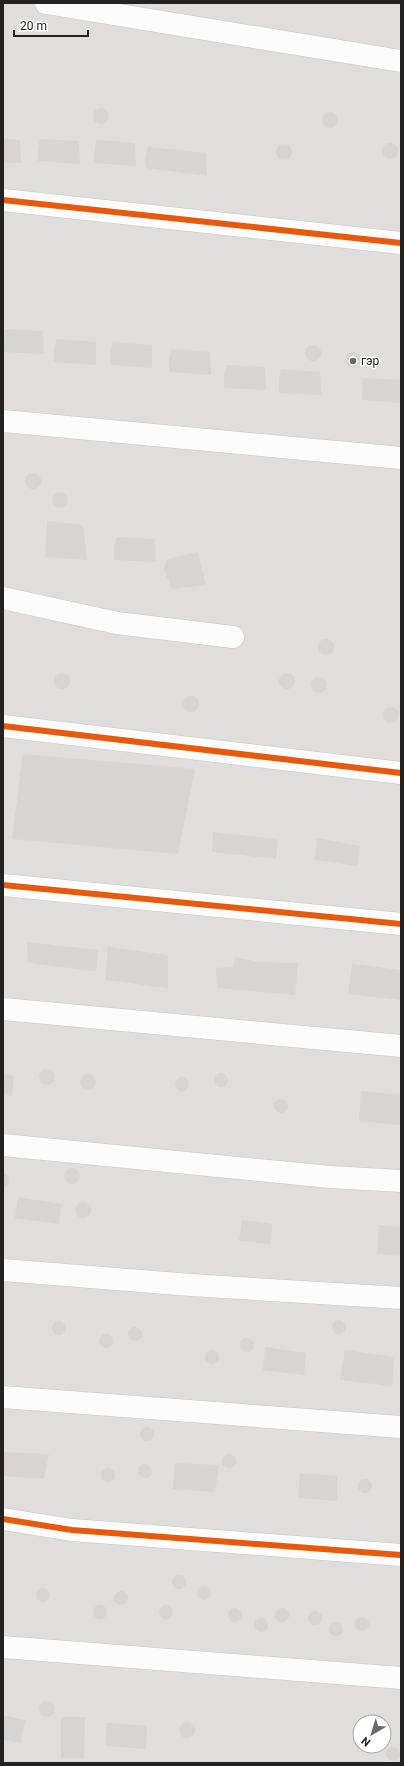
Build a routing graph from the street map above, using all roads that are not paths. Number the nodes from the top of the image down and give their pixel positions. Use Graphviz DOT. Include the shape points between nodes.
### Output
graph roads {
  1 [pos="46,3"];
  2 [pos="401,61"];
  3 [pos="3,200"];
  4 [pos="401,243"];
  5 [pos="3,421"];
  6 [pos="401,458"];
  7 [pos="3,598"];
  8 [pos="233,637"];
  9 [pos="3,726"];
  10 [pos="401,773"];
  11 [pos="3,884"];
  12 [pos="401,924"];
  13 [pos="3,1009"];
  14 [pos="401,1046"];
  15 [pos="3,1145"];
  16 [pos="401,1181"];
  17 [pos="3,1270"];
  18 [pos="401,1298"];
  19 [pos="3,1397"];
  20 [pos="401,1427"];
  21 [pos="3,1520"];
  22 [pos="401,1555"];
  23 [pos="3,1647"];
  24 [pos="401,1678"];
  1 -- 2 [label="street"];
  3 -- 4 [label="street"];
  5 -- 6 [label="street"];
  7 -- 8 [label="street" via="117,623"];
  9 -- 10 [label="street"];
  11 -- 12 [label="street"];
  13 -- 14 [label="street"];
  15 -- 16 [label="street" via="330,1177"];
  17 -- 18 [label="street"];
  19 -- 20 [label="street"];
  21 -- 22 [label="street" via="72,1530"];
  23 -- 24 [label="street"];
}
